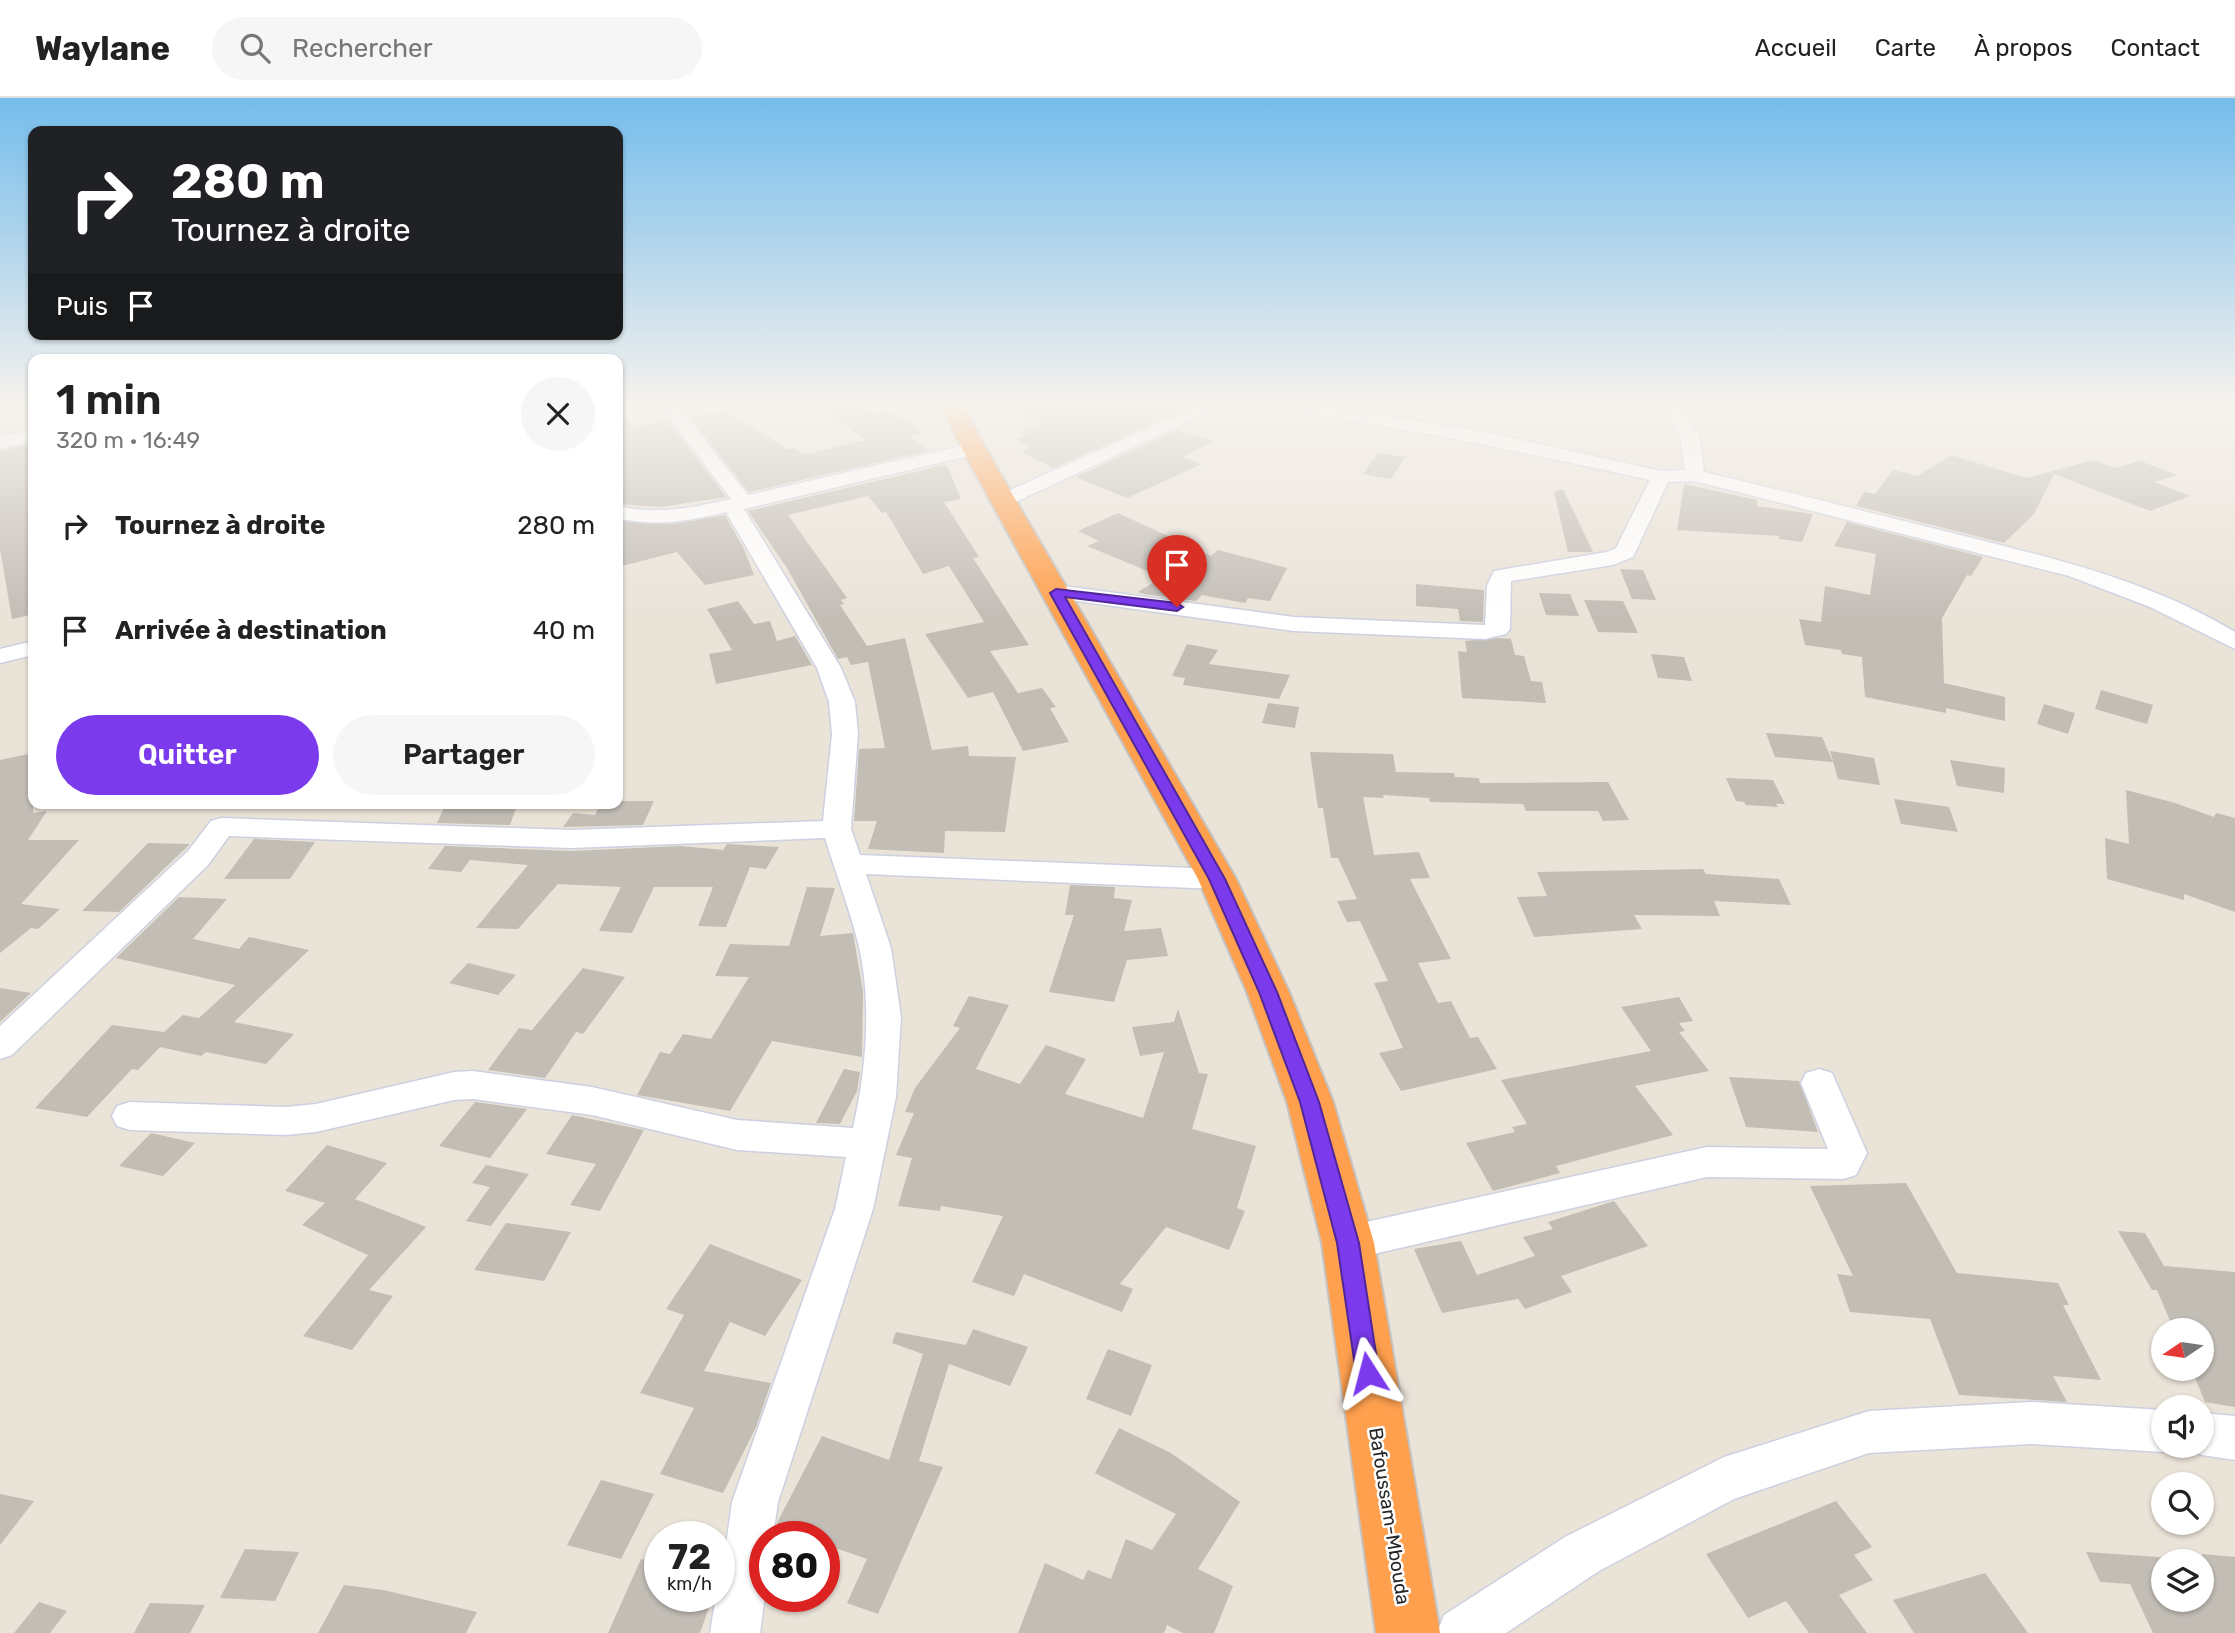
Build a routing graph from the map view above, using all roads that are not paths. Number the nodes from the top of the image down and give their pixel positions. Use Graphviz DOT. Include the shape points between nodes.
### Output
graph roads {
  1 [pos="717,474"];
  2 [pos="868,474"];
  3 [pos="988,474"];
  4 [pos="1062,474"];
  5 [pos="1646,474"];
  6 [pos="1693,475"];
  7 [pos="1661,477"];
  8 [pos="1004,500"];
  9 [pos="738,504"];
  10 [pos="623,513"];
  11 [pos="643,518"];
  12 [pos="623,523"];
  13 [pos="1056,593"];
  14 [pos="2235,642"];
  15 [pos="28,649"];
  16 [pos="0,656"];
  17 [pos="837,829"];
  18 [pos="850,864"];
  19 [pos="1217,879"];
  20 [pos="0,1046"];
  21 [pos="1819,1083"];
  22 [pos="130,1116"];
  23 [pos="869,1144"];
  24 [pos="1348,1243"];
  25 [pos="2151,1430"];
  26 [pos="2214,1435"];
  27 [pos="2235,1438"];
  28 [pos="735,1633"];
  29 [pos="1408,1633"];
  30 [pos="1462,1633"];
  1 -- 9 [label="street"];
  2 -- 9 [label="street"];
  3 -- 8 [label="highway, Bafoussam-Mbouda"];
  4 -- 8 [label="street"];
  5 -- 7 [label="street"];
  6 -- 7 [label="street"];
  6 -- 14 [label="street" via="2077,571 2205,623"];
  7 -- 13 [label="street" via="1625,552 1614,558 1502,576 1497,586 1498,629 1485,632 1294,624"];
  8 -- 13 [label="highway, Bafoussam-Mbouda"];
  9 -- 11 [label="street" via="688,515"];
  9 -- 17 [label="street" via="829,668 842,702 845,734"];
  10 -- 11 [label="street"];
  11 -- 12 [label="street"];
  13 -- 19 [label="highway, Bafoussam-Mbouda"];
  15 -- 16 [label="street"];
  17 -- 18 [label="street"];
  17 -- 20 [label="street" via="571,839 220,827 198,858"];
  18 -- 19 [label="street"];
  18 -- 23 [label="street" via="875,948 884,1017"];
  19 -- 24 [label="highway, Bafoussam-Mbouda" via="1268,992 1310,1102"];
  21 -- 24 [label="street" via="1849,1153 1843,1164 1707,1162"];
  22 -- 23 [label="street" via="296,1120 473,1085 592,1101 737,1135"];
  23 -- 28 [label="street" via="854,1209 755,1502"];
  24 -- 29 [label="highway, Bafoussam-Mbouda"];
  25 -- 30 [label="street" via="2031,1423 1869,1432 1724,1480 1582,1554"];
  26 -- 27 [label="street"];
}
